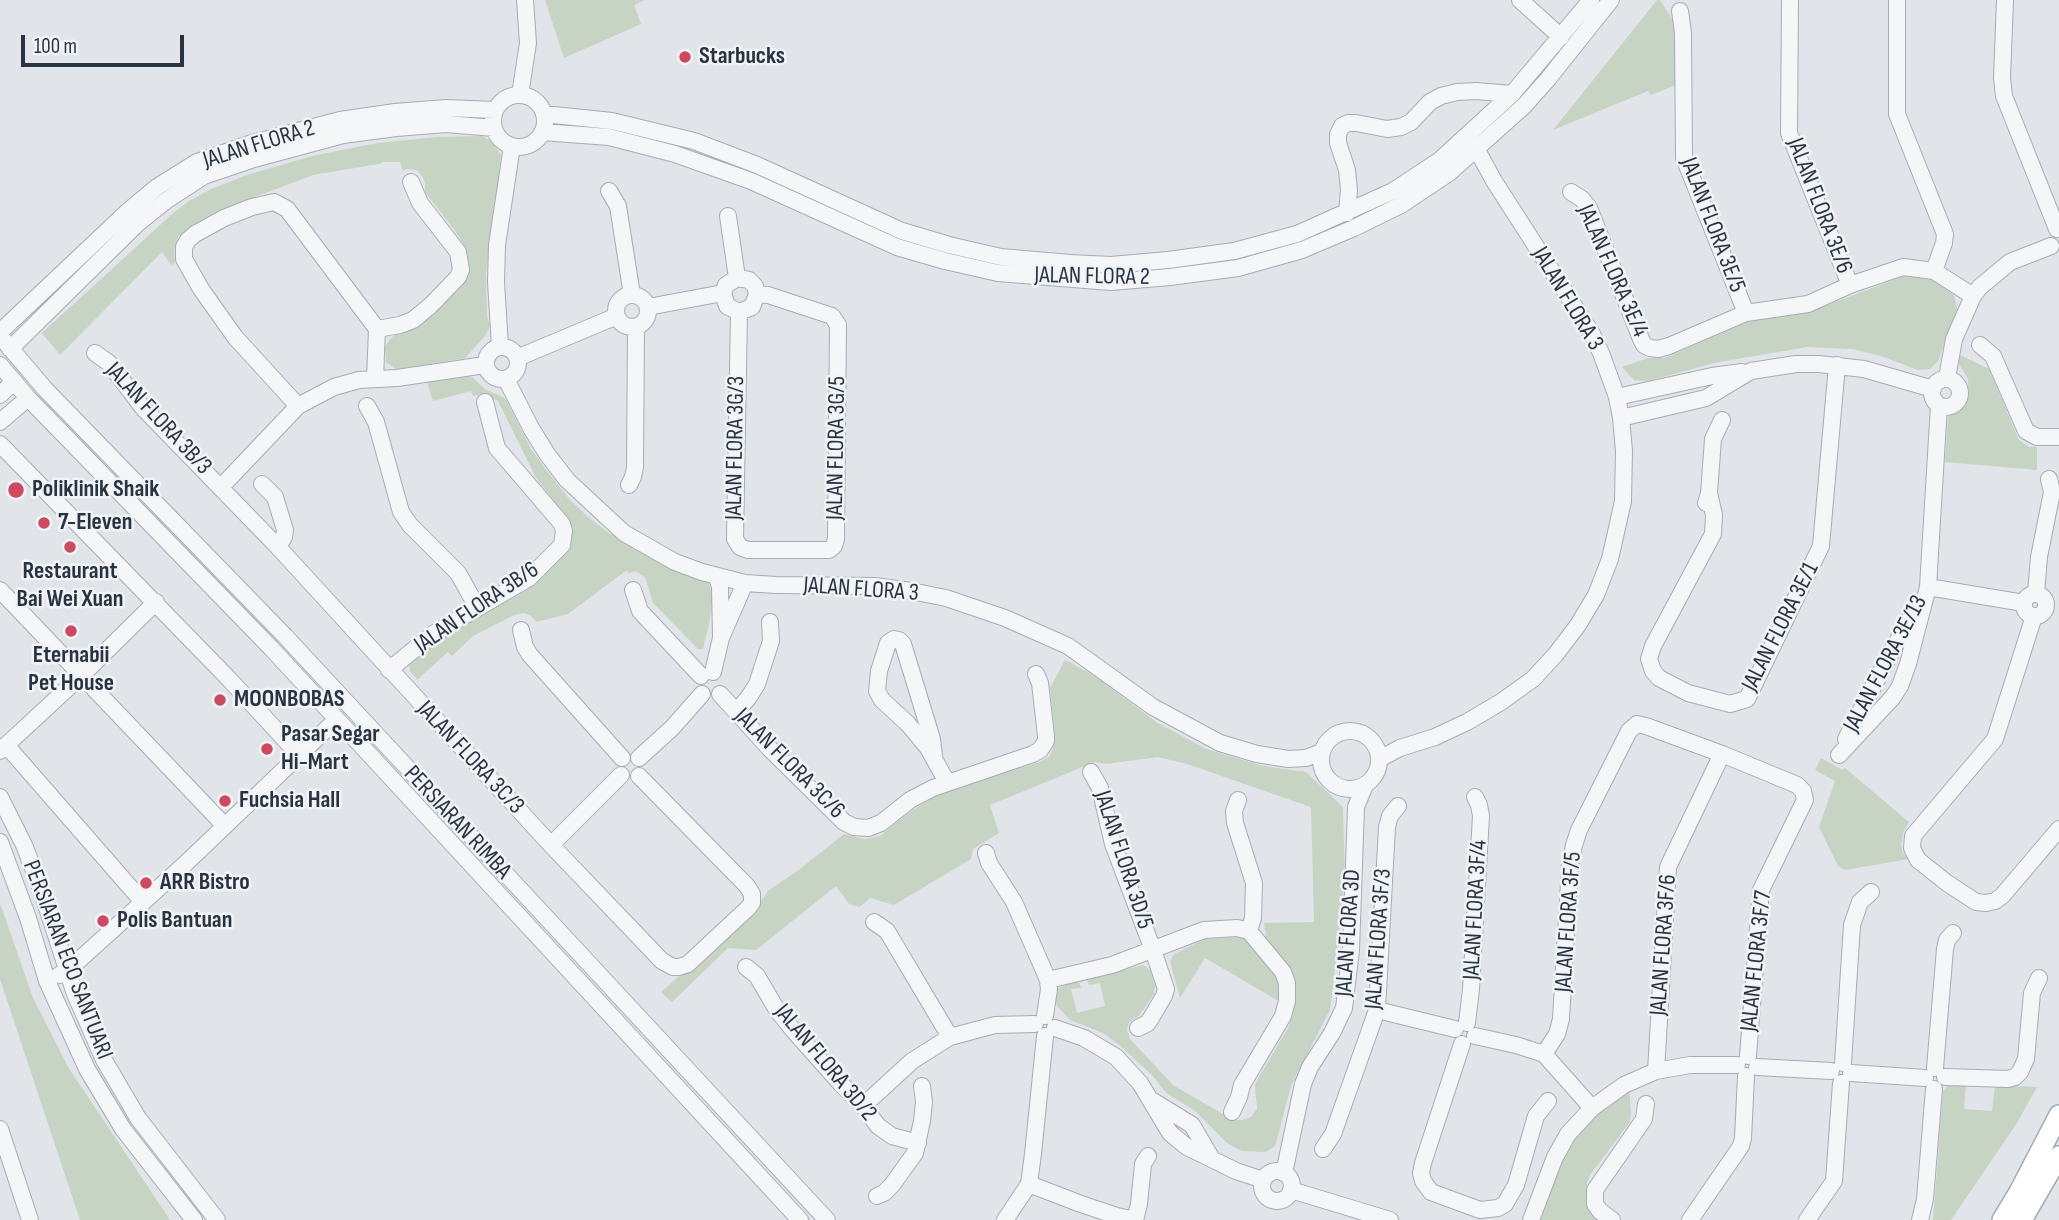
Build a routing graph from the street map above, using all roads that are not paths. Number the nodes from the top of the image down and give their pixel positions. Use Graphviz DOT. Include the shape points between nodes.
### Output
graph roads {
  1 [pos="525,0"];
  2 [pos="1520,0"];
  3 [pos="1591,0"];
  4 [pos="1611,0"];
  5 [pos="1790,0"];
  6 [pos="1897,0"];
  7 [pos="2005,0"];
  8 [pos="1680,11"];
  9 [pos="1561,37"];
  10 [pos="1512,94"];
  11 [pos="520,95"];
  12 [pos="495,110"];
  13 [pos="544,114"];
  14 [pos="494,128"];
  15 [pos="542,132"];
  16 [pos="1472,144"];
  17 [pos="512,146"];
  18 [pos="411,182"];
  19 [pos="609,191"];
  20 [pos="1571,192"];
  21 [pos="1347,213"];
  22 [pos="728,216"];
  23 [pos="2058,228"];
  24 [pos="2055,248"];
  25 [pos="1934,271"];
  26 [pos="737,278"];
  27 [pos="1850,285"];
  28 [pos="723,293"];
  29 [pos="757,294"];
  30 [pos="632,295"];
  31 [pos="1973,296"];
  32 [pos="648,307"];
  33 [pos="739,312"];
  34 [pos="1745,313"];
  35 [pos="617,316"];
  36 [pos="636,327"];
  37 [pos="377,329"];
  38 [pos="3,339"];
  39 [pos="1980,345"];
  40 [pos="500,347"];
  41 [pos="95,353"];
  42 [pos="517,358"];
  43 [pos="0,365"];
  44 [pos="485,365"];
  45 [pos="1836,365"];
  46 [pos="1751,371"];
  47 [pos="1947,378"];
  48 [pos="375,379"];
  49 [pos="506,379"];
  50 [pos="14,381"];
  51 [pos="1933,389"];
  52 [pos="0,395"];
  53 [pos="1617,397"];
  54 [pos="28,398"];
  55 [pos="485,402"];
  56 [pos="1939,405"];
  57 [pos="368,406"];
  58 [pos="298,407"];
  59 [pos="1621,418"];
  60 [pos="1722,420"];
  61 [pos="0,422"];
  62 [pos="2059,437"];
  63 [pos="0,444"];
  64 [pos="2049,479"];
  65 [pos="262,484"];
  66 [pos="629,485"];
  67 [pos="221,487"];
  68 [pos="278,547"];
  69 [pos="817,552"];
  70 [pos="717,577"];
  71 [pos="745,583"];
  72 [pos="1928,587"];
  73 [pos="0,590"];
  74 [pos="634,590"];
  75 [pos="156,602"];
  76 [pos="2040,606"];
  77 [pos="477,607"];
  78 [pos="770,622"];
  79 [pos="521,630"];
  80 [pos="721,638"];
  81 [pos="390,670"];
  82 [pos="707,674"];
  83 [pos="1036,674"];
  84 [pos="82,675"];
  85 [pos="702,694"];
  86 [pos="720,694"];
  87 [pos="736,712"];
  88 [pos="337,719"];
  89 [pos="1373,741"];
  90 [pos="3,748"];
  91 [pos="1401,748"];
  92 [pos="1322,752"];
  93 [pos="1723,754"];
  94 [pos="300,756"];
  95 [pos="934,756"];
  96 [pos="622,758"];
  97 [pos="639,758"];
  98 [pos="1306,758"];
  99 [pos="1379,759"];
  100 [pos="1323,771"];
  101 [pos="1091,772"];
  102 [pos="621,775"];
  103 [pos="639,776"];
  104 [pos="947,782"];
  105 [pos="1365,785"];
  106 [pos="1346,789"];
  107 [pos="0,797"];
  108 [pos="1475,797"];
  109 [pos="1238,800"];
  110 [pos="1398,806"];
  111 [pos="1356,807"];
  112 [pos="225,826"];
  113 [pos="2059,829"];
  114 [pos="0,842"];
  115 [pos="551,845"];
  116 [pos="986,853"];
  117 [pos="1871,892"];
  118 [pos="143,902"];
  119 [pos="874,922"];
  120 [pos="1249,930"];
  121 [pos="1952,933"];
  122 [pos="58,943"];
  123 [pos="1153,950"];
  124 [pos="82,957"];
  125 [pos="746,967"];
  126 [pos="66,971"];
  127 [pos="2039,978"];
  128 [pos="1048,980"];
  129 [pos="47,981"];
  130 [pos="75,994"];
  131 [pos="1377,1010"];
  132 [pos="1045,1026"];
  133 [pos="1138,1028"];
  134 [pos="1465,1033"];
  135 [pos="950,1037"];
  136 [pos="1544,1054"];
  137 [pos="1747,1066"];
  138 [pos="1656,1071"];
  139 [pos="1842,1072"];
  140 [pos="1935,1078"];
  141 [pos="922,1086"];
  142 [pos="1548,1101"];
  143 [pos="1646,1104"];
  144 [pos="863,1106"];
  145 [pos="1592,1108"];
  146 [pos="1232,1112"];
  147 [pos="2059,1115"];
  148 [pos="0,1129"];
  149 [pos="918,1143"];
  150 [pos="1323,1149"];
  151 [pos="1148,1156"];
  152 [pos="2059,1156"];
  153 [pos="1284,1173"];
  154 [pos="1263,1180"];
  155 [pos="1029,1184"];
  156 [pos="1291,1190"];
  157 [pos="877,1196"];
  158 [pos="30,1220"];
  159 [pos="194,1220"];
  160 [pos="217,1220"];
  161 [pos="800,1220"];
  162 [pos="827,1220"];
  163 [pos="1005,1220"];
  164 [pos="1135,1220"];
  165 [pos="1390,1220"];
  166 [pos="1531,1220"];
  167 [pos="1612,1220"];
  168 [pos="1690,1220"];
  169 [pos="1807,1220"];
  170 [pos="1920,1220"];
  171 [pos="2001,1220"];
  172 [pos="2022,1220"];
  1 -- 11 [label="street" via="528,43"];
  2 -- 9 [label="street"];
  3 -- 9 [label="street, JALAN FLORA 2"];
  4 -- 16 [label="street, JALAN FLORA 2" via="1524,106"];
  5 -- 27 [label="street, JALAN FLORA 3E/6" via="1790,133"];
  6 -- 25 [label="street" via="1897,114 1945,234"];
  7 -- 23 [label="street" via="2004,96"];
  8 -- 34 [label="street, JALAN FLORA 3E/5" via="1684,159"];
  9 -- 10 [label="street, JALAN FLORA 2"];
  10 -- 16 [label="street, JALAN FLORA 2"];
  10 -- 21 [label="street" via="1476,91 1441,96 1411,122 1387,130 1356,123 1342,126 1338,143 1347,170"];
  11 -- 12 [label="street" via="505,99"];
  11 -- 13 [label="street" via="536,101"];
  12 -- 14 [label="street"];
  12 -- 38 [label="street, JALAN FLORA 2" via="446,108 340,120 197,162 127,212"];
  13 -- 15 [label="street"];
  13 -- 21 [label="street, JALAN FLORA 2" via="612,121 694,141 902,231 1001,257 1111,265 1168,260 1234,251 1297,234"];
  14 -- 17 [label="street"];
  14 -- 38 [label="street, JALAN FLORA 2" via="446,124 343,135 204,176 137,224"];
  15 -- 16 [label="street, JALAN FLORA 2" via="609,137 675,154 751,181 897,247 945,261 998,273 1111,282 1238,268 1303,250 1401,205 1450,173"];
  15 -- 17 [label="street" via="529,144"];
  16 -- 21 [label="street, JALAN FLORA 2"];
  16 -- 53 [label="street, JALAN FLORA 3" via="1591,332"];
  17 -- 40 [label="street" via="497,244"];
  18 -- 37 [label="street" via="420,203 458,252 461,270 413,320"];
  19 -- 30 [label="street" via="618,206"];
  20 -- 34 [label="street, JALAN FLORA 3E/4" via="1589,208 1647,347 1669,346"];
  22 -- 26 [label="street"];
  23 -- 24 [label="street" via="2050,235"];
  24 -- 31 [label="street" via="2010,262"];
  25 -- 27 [label="street" via="1903,267"];
  25 -- 31 [label="street"];
  26 -- 28 [label="street"];
  26 -- 29 [label="street" via="749,280"];
  27 -- 34 [label="street" via="1803,305"];
  28 -- 32 [label="street"];
  28 -- 33 [label="street" via="727,306"];
  29 -- 33 [label="street" via="752,307"];
  29 -- 69 [label="street, JALAN FLORA 3G/5" via="832,316 839,331 836,539 829,551"];
  30 -- 32 [label="street"];
  30 -- 35 [label="street" via="619,302"];
  31 -- 47 [label="street" via="1954,339"];
  32 -- 36 [label="street" via="647,317"];
  33 -- 69 [label="street, JALAN FLORA 3G/3" via="734,539 748,551"];
  35 -- 36 [label="street" via="624,325"];
  35 -- 42 [label="street"];
  36 -- 66 [label="street" via="635,467"];
  37 -- 48 [label="street"];
  37 -- 58 [label="street" via="281,204 267,202 224,218 188,240 184,259 201,289 235,337"];
  38 -- 162 [label="street, PERSIARAN RIMBA"];
  39 -- 62 [label="street" via="1996,361 2026,431 2037,437"];
  40 -- 42 [label="street" via="513,351"];
  40 -- 44 [label="street" via="490,351"];
  41 -- 67 [label="street, JALAN FLORA 3B/3"];
  42 -- 49 [label="street" via="515,373"];
  43 -- 50 [label="street, PERSIARAN RIMBA"];
  44 -- 48 [label="street"];
  44 -- 49 [label="street" via="490,375"];
  45 -- 46 [label="street" via="1796,364"];
  45 -- 51 [label="street"];
  45 -- 60 [label="street, JALAN FLORA 3E/1" via="1821,546 1747,699 1723,703 1659,678 1649,659 1709,542 1714,525 1709,493 1713,439"];
  46 -- 53 [label="street"];
  46 -- 59 [label="street" via="1706,398"];
  47 -- 51 [label="street"];
  47 -- 56 [label="street" via="1958,385 1959,398 1948,407"];
  48 -- 58 [label="street" via="348,382"];
  49 -- 70 [label="street, JALAN FLORA 3" via="547,454 583,496 652,551"];
  50 -- 52 [label="street"];
  50 -- 54 [label="street, PERSIARAN RIMBA"];
  51 -- 56 [label="street"];
  53 -- 59 [label="street, JALAN FLORA 3"];
  54 -- 61 [label="street"];
  54 -- 88 [label="street, PERSIARAN RIMBA"];
  55 -- 77 [label="street, JALAN FLORA 3B/6" via="497,448 558,518 564,537 555,554 529,578"];
  56 -- 72 [label="street, JALAN FLORA 3E/13"];
  57 -- 77 [label="street" via="401,512 458,573"];
  58 -- 67 [label="street"];
  59 -- 91 [label="street, JALAN FLORA 3" via="1623,501 1610,559 1578,625 1533,679 1501,702 1446,732"];
  63 -- 75 [label="street"];
  64 -- 76 [label="street" via="2052,492 2039,557"];
  65 -- 68 [label="street" via="275,497 285,530"];
  67 -- 68 [label="street, JALAN FLORA 3B/3"];
  68 -- 81 [label="street, JALAN FLORA 3C/3"];
  70 -- 71 [label="street, JALAN FLORA 3"];
  70 -- 80 [label="street"];
  71 -- 80 [label="street"];
  71 -- 98 [label="street, JALAN FLORA 3" via="875,586 946,598 1068,646 1153,707 1220,743 1277,757"];
  72 -- 72 [label="street, JALAN FLORA 3E/13" via="1900,686 1839,755 1887,660"];
  72 -- 76 [label="street"];
  73 -- 84 [label="street"];
  74 -- 82 [label="street" via="640,611"];
  75 -- 84 [label="street"];
  75 -- 94 [label="street"];
  76 -- 113 [label="street" via="1997,736 1912,841 1918,860 1976,902 1986,903 2002,896"];
  77 -- 81 [label="street, JALAN FLORA 3B/6" via="424,640"];
  78 -- 87 [label="street" via="771,640 757,684"];
  79 -- 96 [label="street" via="530,655"];
  80 -- 82 [label="street"];
  81 -- 115 [label="street, JALAN FLORA 3C/3"];
  82 -- 85 [label="street" via="698,687"];
  82 -- 86 [label="street" via="720,675"];
  83 -- 104 [label="street" via="1044,746 1033,754"];
  84 -- 90 [label="street"];
  84 -- 112 [label="street"];
  85 -- 86 [label="street" via="709,698"];
  85 -- 97 [label="street"];
  86 -- 87 [label="street, JALAN FLORA 3C/6"];
  87 -- 104 [label="street, JALAN FLORA 3C/6" via="849,825 861,828 881,823 910,800"];
  88 -- 94 [label="street"];
  88 -- 161 [label="street, PERSIARAN RIMBA"];
  89 -- 91 [label="street, JALAN FLORA 3"];
  89 -- 92 [label="street, JALAN FLORA 3" via="1348,730 1339,732"];
  89 -- 99 [label="street"];
  90 -- 118 [label="street"];
  91 -- 99 [label="street, JALAN FLORA 3"];
  92 -- 98 [label="street, JALAN FLORA 3"];
  92 -- 100 [label="street"];
  93 -- 136 [label="street, JALAN FLORA 3F/5" via="1646,726 1637,724 1629,731 1574,845 1561,1019"];
  93 -- 137 [label="street, JALAN FLORA 3F/7" via="1800,787 1805,800 1761,890"];
  93 -- 138 [label="street, JALAN FLORA 3F/6" via="1668,867"];
  94 -- 112 [label="street"];
  95 -- 95 [label="street" via="877,691 888,643 894,639 903,644"];
  95 -- 104 [label="street"];
  96 -- 97 [label="street"];
  96 -- 102 [label="street" via="618,766"];
  97 -- 103 [label="street" via="643,768"];
  98 -- 100 [label="street"];
  99 -- 105 [label="street" via="1373,778"];
  100 -- 106 [label="street"];
  101 -- 123 [label="street, JALAN FLORA 3D/5"];
  102 -- 103 [label="street" via="629,780"];
  102 -- 115 [label="street"];
  103 -- 115 [label="street, JALAN FLORA 3C/3" via="752,894 748,908 688,964 673,967 658,957"];
  105 -- 106 [label="street"];
  105 -- 111 [label="street, JALAN FLORA 3D"];
  106 -- 111 [label="street"];
  107 -- 122 [label="street, PERSIARAN ECO SANTUARI" via="36,876"];
  108 -- 134 [label="street, JALAN FLORA 3F/4" via="1481,816"];
  109 -- 120 [label="street" via="1235,822 1254,883"];
  110 -- 131 [label="street, JALAN FLORA 3F/3" via="1387,827"];
  111 -- 153 [label="street, JALAN FLORA 3D" via="1345,1000 1303,1084"];
  112 -- 118 [label="street"];
  114 -- 129 [label="street, PERSIARAN ECO SANTUARI"];
  116 -- 128 [label="street" via="1014,902"];
  117 -- 139 [label="street" via="1860,902 1852,925"];
  118 -- 124 [label="street"];
  119 -- 135 [label="street" via="887,931"];
  120 -- 123 [label="street" via="1204,930"];
  120 -- 146 [label="street" via="1283,972 1287,1001"];
  121 -- 140 [label="street" via="1945,949"];
  122 -- 124 [label="street"];
  122 -- 126 [label="street, PERSIARAN ECO SANTUARI"];
  123 -- 128 [label="street"];
  123 -- 133 [label="street, JALAN FLORA 3D/5" via="1166,993 1147,1023"];
  124 -- 126 [label="street"];
  124 -- 130 [label="street"];
  125 -- 144 [label="street, JALAN FLORA 3D/2" via="793,1030"];
  126 -- 129 [label="street"];
  126 -- 130 [label="street, PERSIARAN ECO SANTUARI"];
  127 -- 140 [label="street" via="2032,993 2026,1059 2015,1077"];
  128 -- 132 [label="street"];
  129 -- 159 [label="street, PERSIARAN ECO SANTUARI" via="82,1058 123,1129"];
  130 -- 160 [label="street, PERSIARAN ECO SANTUARI" via="104,1060 138,1118"];
  131 -- 134 [label="street"];
  131 -- 150 [label="street, JALAN FLORA 3F/3" via="1333,1134"];
  132 -- 135 [label="street" via="995,1025"];
  132 -- 154 [label="street" via="1084,1038 1116,1057 1157,1105 1192,1125 1212,1159"];
  132 -- 155 [label="street"];
  134 -- 136 [label="street"];
  134 -- 142 [label="street, JALAN FLORA 3F/4" via="1423,1163 1423,1181 1431,1192 1480,1210 1505,1204 1516,1185 1536,1116"];
  135 -- 144 [label="street" via="912,1061"];
  136 -- 145 [label="street"];
  137 -- 138 [label="street" via="1690,1065"];
  137 -- 139 [label="street"];
  137 -- 168 [label="street, JALAN FLORA 3F/7" via="1741,1146"];
  138 -- 145 [label="street" via="1623,1085"];
  139 -- 140 [label="street"];
  139 -- 169 [label="street" via="1834,1181"];
  140 -- 170 [label="street"];
  141 -- 149 [label="street"];
  143 -- 167 [label="street" via="1644,1119 1595,1190 1595,1204"];
  144 -- 149 [label="street, JALAN FLORA 3D/2" via="884,1132"];
  145 -- 166 [label="street" via="1555,1157"];
  147 -- 171 [label="main road"];
  148 -- 158 [label="street"];
  149 -- 157 [label="street" via="908,1165 888,1190"];
  151 -- 164 [label="street"];
  152 -- 172 [label="main road"];
  153 -- 154 [label="street" via="1270,1173"];
  153 -- 156 [label="street" via="1291,1180"];
  154 -- 156 [label="street" via="1264,1195 1272,1200 1282,1201"];
  155 -- 163 [label="street"];
  155 -- 164 [label="street"];
  156 -- 165 [label="street"];
}
